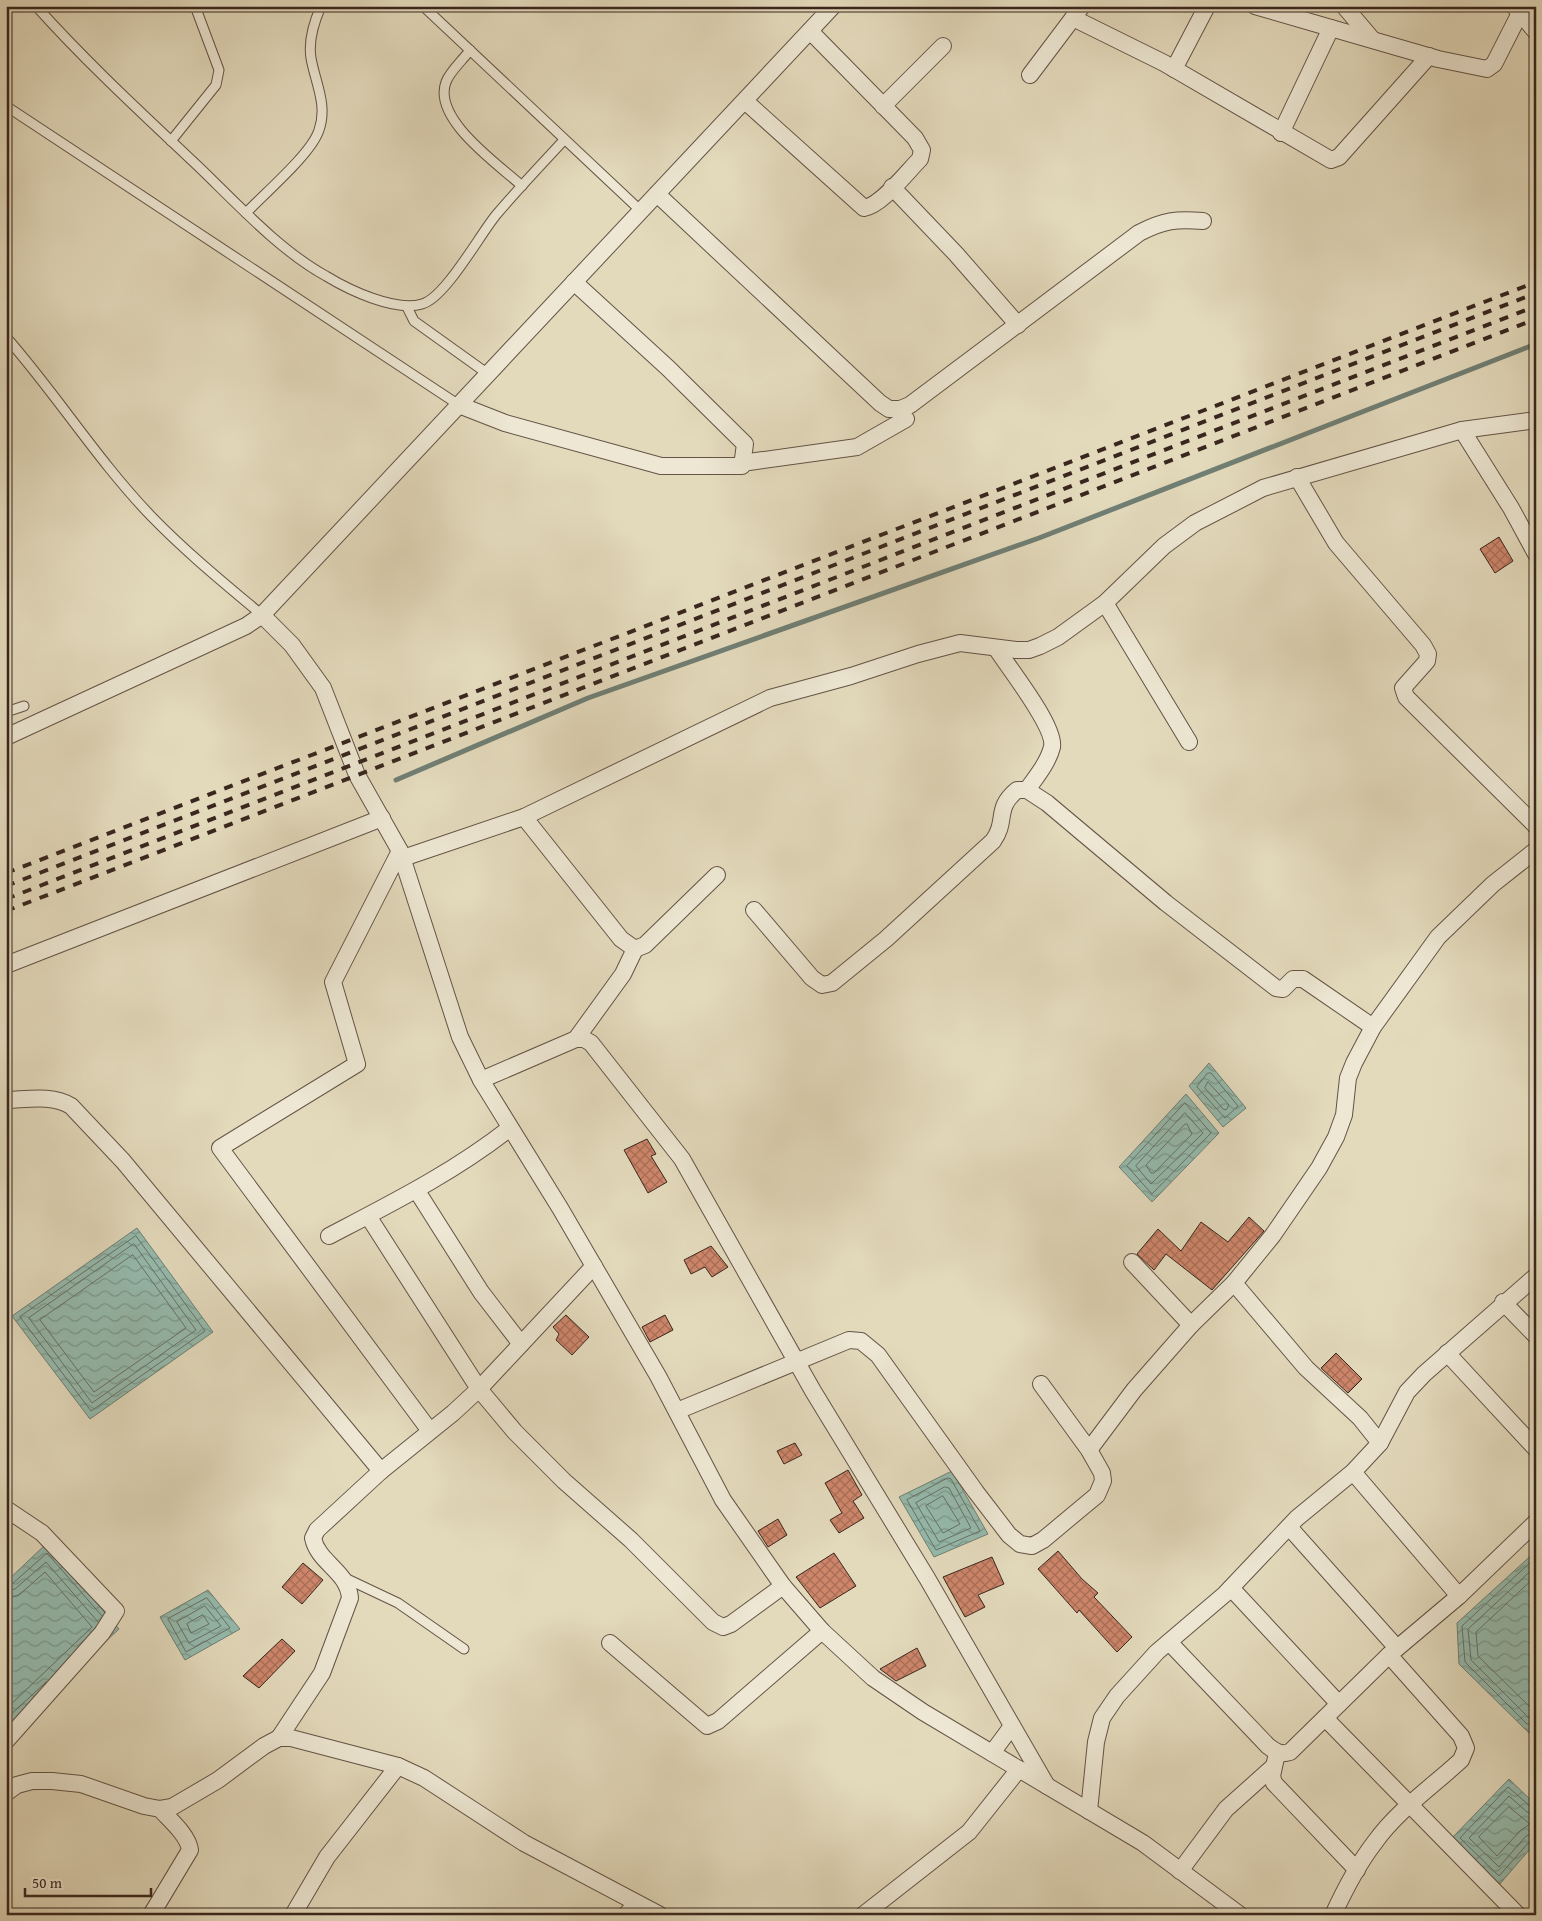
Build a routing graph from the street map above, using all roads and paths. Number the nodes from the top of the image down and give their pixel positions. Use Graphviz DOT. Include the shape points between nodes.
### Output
graph roads {
  1 [pos="36,6"];
  2 [pos="195,6"];
  3 [pos="321,6"];
  4 [pos="1207,6"];
  5 [pos="1255,6"];
  6 [pos="1344,6"];
  7 [pos="430,8"];
  8 [pos="827,9"];
  9 [pos="1517,9"];
  10 [pos="1078,12"];
  11 [pos="1331,28"];
  12 [pos="810,32"];
  13 [pos="1536,32"];
  14 [pos="1372,39"];
  15 [pos="943,46"];
  16 [pos="470,50"];
  17 [pos="1429,56"];
  18 [pos="1174,69"];
  19 [pos="1030,75"];
  20 [pos="745,101"];
  21 [pos="6,106"];
  22 [pos="884,106"];
  23 [pos="1282,132"];
  24 [pos="564,140"];
  25 [pos="171,141"];
  26 [pos="522,186"];
  27 [pos="892,187"];
  28 [pos="656,194"];
  29 [pos="641,211"];
  30 [pos="246,213"];
  31 [pos="1204,222"];
  32 [pos="574,282"];
  33 [pos="407,307"];
  34 [pos="1018,325"];
  35 [pos="6,337"];
  36 [pos="488,374"];
  37 [pos="458,405"];
  38 [pos="906,418"];
  39 [pos="1536,420"];
  40 [pos="1462,430"];
  41 [pos="742,463"];
  42 [pos="1297,478"];
  43 [pos="1536,554"];
  44 [pos="1105,603"];
  45 [pos="262,615"];
  46 [pos="996,648"];
  47 [pos="24,706"];
  48 [pos="6,712"];
  49 [pos="6,736"];
  50 [pos="1189,742"];
  51 [pos="1027,790"];
  52 [pos="524,817"];
  53 [pos="382,818"];
  54 [pos="1536,826"];
  55 [pos="1536,850"];
  56 [pos="402,854"];
  57 [pos="717,875"];
  58 [pos="754,910"];
  59 [pos="635,949"];
  60 [pos="6,965"];
  61 [pos="1373,1027"];
  62 [pos="576,1039"];
  63 [pos="481,1080"];
  64 [pos="9,1100"];
  65 [pos="510,1128"];
  66 [pos="417,1190"];
  67 [pos="368,1216"];
  68 [pos="329,1236"];
  69 [pos="1132,1262"];
  70 [pos="594,1266"];
  71 [pos="1536,1276"];
  72 [pos="1234,1284"];
  73 [pos="1503,1302"];
  74 [pos="1191,1325"];
  75 [pos="1536,1336"];
  76 [pos="521,1344"];
  77 [pos="1447,1353"];
  78 [pos="796,1360"];
  79 [pos="1041,1384"];
  80 [pos="479,1389"];
  81 [pos="677,1411"];
  82 [pos="430,1431"];
  83 [pos="1380,1443"];
  84 [pos="1536,1449"];
  85 [pos="1089,1450"];
  86 [pos="381,1471"];
  87 [pos="1353,1472"];
  88 [pos="6,1509"];
  89 [pos="1536,1522"];
  90 [pos="1290,1527"];
  91 [pos="343,1576"];
  92 [pos="783,1586"];
  93 [pos="1231,1588"];
  94 [pos="1459,1596"];
  95 [pos="822,1631"];
  96 [pos="1169,1642"];
  97 [pos="610,1643"];
  98 [pos="464,1649"];
  99 [pos="1393,1652"];
  100 [pos="1338,1704"];
  101 [pos="1325,1718"];
  102 [pos="1012,1726"];
  103 [pos="279,1738"];
  104 [pos="6,1740"];
  105 [pos="992,1753"];
  106 [pos="1275,1760"];
  107 [pos="398,1766"];
  108 [pos="1019,1769"];
  109 [pos="1047,1786"];
  110 [pos="6,1793"];
  111 [pos="1412,1804"];
  112 [pos="160,1809"];
  113 [pos="1089,1811"];
  114 [pos="1357,1870"];
  115 [pos="1180,1871"];
  116 [pos="631,1909"];
  117 [pos="151,1915"];
  118 [pos="293,1915"];
  119 [pos="660,1915"];
  120 [pos="863,1915"];
  121 [pos="1240,1915"];
  122 [pos="1334,1915"];
  123 [pos="1518,1915"];
  1 -- 25 [label="lane" via="71,45"];
  2 -- 25 [label="lane" via="219,70 212,91"];
  3 -- 30 [label="lane" via="310,44 322,100 319,130 299,159"];
  4 -- 18 [label="street"];
  5 -- 11 [label="street"];
  6 -- 14 [label="street"];
  7 -- 16 [label="lane"];
  8 -- 12 [label="street"];
  9 -- 13 [label="street"];
  9 -- 17 [label="street" via="1494,64 1487,69"];
  10 -- 18 [label="street"];
  10 -- 19 [label="street"];
  11 -- 14 [label="street"];
  11 -- 23 [label="street"];
  12 -- 20 [label="street"];
  12 -- 22 [label="street"];
  14 -- 17 [label="street"];
  15 -- 22 [label="street"];
  16 -- 24 [label="lane"];
  16 -- 26 [label="lane" via="446,81 447,109 457,127"];
  17 -- 23 [label="street" via="1339,157 1331,160"];
  18 -- 23 [label="street"];
  20 -- 27 [label="street" via="864,208 872,208"];
  20 -- 28 [label="street"];
  21 -- 37 [label="lane"];
  22 -- 27 [label="street" via="915,138 922,150 920,159"];
  24 -- 26 [label="lane"];
  24 -- 29 [label="lane"];
  25 -- 30 [label="lane"];
  26 -- 33 [label="lane" via="436,295 423,304"];
  27 -- 34 [label="street"];
  28 -- 29 [label="street"];
  28 -- 34 [label="street" via="889,409 910,405"];
  29 -- 32 [label="street"];
  30 -- 33 [label="lane" via="270,236 325,276 378,300"];
  31 -- 34 [label="street" via="1175,219 1139,233"];
  32 -- 36 [label="street"];
  32 -- 41 [label="street" via="746,444"];
  33 -- 36 [label="lane" via="414,321"];
  35 -- 45 [label="lane" via="48,386 98,455 152,517"];
  36 -- 37 [label="street"];
  37 -- 41 [label="street" via="505,423 661,466 742,466"];
  37 -- 45 [label="street"];
  38 -- 41 [label="street" via="857,447"];
  39 -- 40 [label="street"];
  40 -- 42 [label="street"];
  40 -- 43 [label="street"];
  42 -- 44 [label="street" via="1263,488 1195,523 1164,546"];
  42 -- 54 [label="street" via="1336,543 1428,654 1427,661 1403,688 1406,697"];
  44 -- 46 [label="street" via="1040,646 1029,650"];
  44 -- 50 [label="street"];
  45 -- 49 [label="street" via="246,626"];
  45 -- 53 [label="street" via="292,645 323,688 357,775"];
  46 -- 51 [label="street" via="1047,725 1052,745 1048,760"];
  46 -- 52 [label="street" via="960,643 770,698"];
  47 -- 48 [label="lane"];
  51 -- 58 [label="street" via="1017,790 1009,796 1000,814 1001,830 993,841 886,939 832,983 822,985 812,978"];
  51 -- 61 [label="street" via="1276,988 1283,989 1293,979 1303,979"];
  52 -- 56 [label="street"];
  52 -- 59 [label="street" via="621,939"];
  53 -- 56 [label="street"];
  53 -- 60 [label="street"];
  55 -- 61 [label="street" via="1438,936"];
  56 -- 63 [label="street" via="460,1037"];
  56 -- 82 [label="street" via="333,982 357,1064 220,1148"];
  57 -- 59 [label="street" via="645,944"];
  59 -- 62 [label="street" via="623,974"];
  61 -- 72 [label="street" via="1348,1078 1344,1115 1332,1144 1283,1220"];
  62 -- 63 [label="street"];
  62 -- 78 [label="street" via="592,1043 682,1159"];
  63 -- 65 [label="street"];
  64 -- 86 [label="street" via="54,1099 71,1106 123,1161"];
  65 -- 66 [label="street" via="475,1156"];
  65 -- 70 [label="street"];
  66 -- 67 [label="street"];
  66 -- 76 [label="street" via="481,1292"];
  67 -- 68 [label="street"];
  67 -- 80 [label="street"];
  69 -- 74 [label="street"];
  70 -- 76 [label="street"];
  70 -- 81 [label="street"];
  71 -- 73 [label="street"];
  72 -- 74 [label="street"];
  72 -- 83 [label="street" via="1306,1368 1360,1418"];
  73 -- 75 [label="street"];
  73 -- 77 [label="street"];
  74 -- 85 [label="street" via="1134,1390"];
  76 -- 80 [label="street"];
  77 -- 83 [label="street" via="1407,1392"];
  77 -- 84 [label="street"];
  78 -- 81 [label="street"];
  78 -- 85 [label="street" via="849,1340 861,1341 868,1346 878,1355 1009,1535 1020,1544 1032,1546 1043,1540 1097,1495 1104,1481"];
  78 -- 102 [label="street"];
  79 -- 85 [label="street"];
  80 -- 82 [label="street"];
  80 -- 92 [label="street" via="515,1432 564,1481 632,1540 713,1622 723,1627 731,1624"];
  81 -- 92 [label="street" via="722,1500"];
  82 -- 86 [label="street"];
  83 -- 87 [label="street"];
  86 -- 91 [label="street" via="317,1530 313,1538 319,1554"];
  87 -- 90 [label="street"];
  87 -- 94 [label="street"];
  88 -- 104 [label="street" via="42,1533 116,1611 102,1634"];
  89 -- 94 [label="street"];
  90 -- 93 [label="street"];
  90 -- 99 [label="street"];
  91 -- 98 [label="lane" via="398,1603"];
  91 -- 103 [label="street" via="350,1598 341,1625 322,1673"];
  92 -- 95 [label="street"];
  93 -- 96 [label="street"];
  93 -- 100 [label="street"];
  94 -- 99 [label="street"];
  95 -- 97 [label="street" via="718,1721 707,1726"];
  95 -- 105 [label="street" via="873,1678"];
  96 -- 106 [label="street" via="1268,1746"];
  96 -- 113 [label="street" via="1117,1696 1102,1718 1096,1742"];
  99 -- 100 [label="street"];
  99 -- 111 [label="street" via="1461,1736 1466,1748 1461,1760"];
  100 -- 101 [label="street"];
  101 -- 106 [label="street" via="1290,1752"];
  101 -- 111 [label="street"];
  102 -- 105 [label="street"];
  102 -- 109 [label="street"];
  103 -- 107 [label="street" via="291,1738"];
  103 -- 112 [label="street" via="180,1803"];
  105 -- 108 [label="street"];
  106 -- 114 [label="street" via="1274,1783"];
  106 -- 115 [label="street" via="1226,1809"];
  107 -- 116 [label="street" via="424,1778"];
  107 -- 118 [label="street" via="327,1857"];
  108 -- 109 [label="street"];
  108 -- 120 [label="street" via="969,1832"];
  109 -- 113 [label="street"];
  110 -- 112 [label="street" via="17,1785 32,1781 52,1781 80,1784"];
  111 -- 114 [label="street" via="1375,1841"];
  111 -- 123 [label="street"];
  112 -- 117 [label="street" via="183,1835 190,1850"];
  113 -- 115 [label="street" via="1143,1843"];
  114 -- 122 [label="street"];
  115 -- 121 [label="street"];
  116 -- 119 [label="street"];
}
